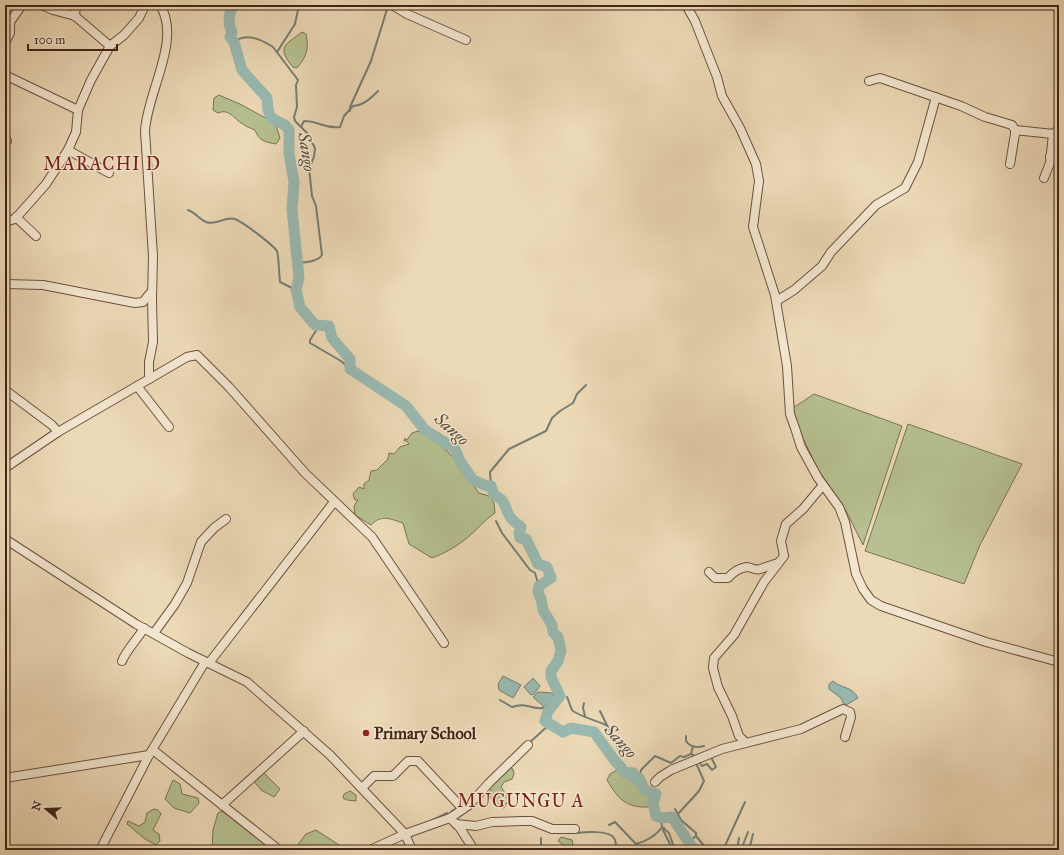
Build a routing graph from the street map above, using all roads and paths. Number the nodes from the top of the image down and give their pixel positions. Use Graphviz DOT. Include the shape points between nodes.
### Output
graph roads {
  1 [pos="22,5"];
  2 [pos="42,5"];
  3 [pos="76,5"];
  4 [pos="145,5"];
  5 [pos="160,5"];
  6 [pos="392,5"];
  7 [pos="686,5"];
  8 [pos="75,16"];
  9 [pos="466,40"];
  10 [pos="5,44"];
  11 [pos="110,46"];
  12 [pos="5,75"];
  13 [pos="869,81"];
  14 [pos="936,97"];
  15 [pos="78,110"];
  16 [pos="1015,130"];
  17 [pos="1056,132"];
  18 [pos="68,150"];
  19 [pos="1050,156"];
  20 [pos="1059,158"];
  21 [pos="1010,164"];
  22 [pos="110,173"];
  23 [pos="1044,178"];
  24 [pos="16,217"];
  25 [pos="5,222"];
  26 [pos="36,236"];
  27 [pos="5,284"];
  28 [pos="152,291"];
  29 [pos="778,300"];
  30 [pos="148,379"];
  31 [pos="136,386"];
  32 [pos="5,390"];
  33 [pos="169,427"];
  34 [pos="58,432"];
  35 [pos="5,468"];
  36 [pos="823,485"];
  37 [pos="334,502"];
  38 [pos="226,519"];
  39 [pos="5,539"];
  40 [pos="778,563"];
  41 [pos="709,572"];
  42 [pos="144,628"];
  43 [pos="154,633"];
  44 [pos="444,643"];
  45 [pos="122,661"];
  46 [pos="207,662"];
  47 [pos="1059,662"];
  48 [pos="304,731"];
  49 [pos="739,736"];
  50 [pos="845,736"];
  51 [pos="746,743"];
  52 [pos="528,745"];
  53 [pos="737,745"];
  54 [pos="151,753"];
  55 [pos="5,778"];
  56 [pos="655,782"];
  57 [pos="362,788"];
  58 [pos="222,805"];
  59 [pos="463,809"];
  60 [pos="453,821"];
  61 [pos="576,829"];
  62 [pos="405,834"];
  63 [pos="100,850"];
  64 [pos="279,850"];
  65 [pos="370,850"];
  66 [pos="412,850"];
  67 [pos="474,850"];
  1 -- 10 [label="street" via="10,22 10,33"];
  2 -- 8 [label="street"];
  3 -- 8 [label="street"];
  4 -- 11 [label="street" via="139,18"];
  5 -- 28 [label="street" via="166,18 167,43 146,117 145,131 153,256"];
  6 -- 9 [label="street"];
  7 -- 36 [label="street" via="695,21 722,96 756,164 758,181 753,226 775,295 781,323 790,414 801,446"];
  8 -- 11 [label="street"];
  11 -- 15 [label="street"];
  12 -- 15 [label="street"];
  13 -- 14 [label="street" via="880,78"];
  14 -- 16 [label="street" via="1012,125"];
  14 -- 29 [label="street" via="918,162 905,188 876,205 831,252 822,266"];
  15 -- 18 [label="street" via="76,132"];
  16 -- 17 [label="street"];
  16 -- 21 [label="street"];
  17 -- 19 [label="street"];
  18 -- 22 [label="street"];
  18 -- 24 [label="street" via="46,184"];
  19 -- 20 [label="street"];
  19 -- 23 [label="street"];
  24 -- 25 [label="street"];
  24 -- 26 [label="street"];
  27 -- 28 [label="street" via="43,285 135,303 143,302"];
  28 -- 30 [label="street" via="153,342"];
  30 -- 31 [label="street"];
  30 -- 37 [label="street" via="192,354 201,358"];
  31 -- 33 [label="street"];
  31 -- 34 [label="street"];
  32 -- 34 [label="street"];
  34 -- 35 [label="street"];
  36 -- 40 [label="street" via="803,509 786,524 781,541 784,556"];
  36 -- 47 [label="street" via="839,506 856,574 871,600 881,606 986,642"];
  37 -- 44 [label="street" via="372,536"];
  37 -- 46 [label="street"];
  38 -- 43 [label="street" via="201,542 187,583"];
  39 -- 42 [label="street"];
  40 -- 41 [label="street" via="755,570 743,568 733,572 728,578 715,578"];
  40 -- 49 [label="street" via="734,635 714,658 713,668 718,687"];
  42 -- 43 [label="street"];
  42 -- 45 [label="street"];
  43 -- 46 [label="street"];
  46 -- 48 [label="street" via="247,682"];
  46 -- 54 [label="street"];
  48 -- 57 [label="street"];
  48 -- 58 [label="street"];
  49 -- 51 [label="street"];
  49 -- 53 [label="street"];
  50 -- 51 [label="street" via="851,717 850,712 843,709 801,729"];
  51 -- 53 [label="street"];
  52 -- 59 [label="street"];
  53 -- 56 [label="street" via="671,770"];
  54 -- 55 [label="street"];
  54 -- 58 [label="street"];
  54 -- 63 [label="street"];
  57 -- 59 [label="street" via="374,776 393,776 408,761 418,761"];
  57 -- 62 [label="street"];
  58 -- 64 [label="street"];
  59 -- 60 [label="street"];
  60 -- 61 [label="street" via="476,826 492,822 532,821 552,830"];
  60 -- 62 [label="street"];
  60 -- 67 [label="street"];
  62 -- 65 [label="street"];
  62 -- 66 [label="street"];
}
